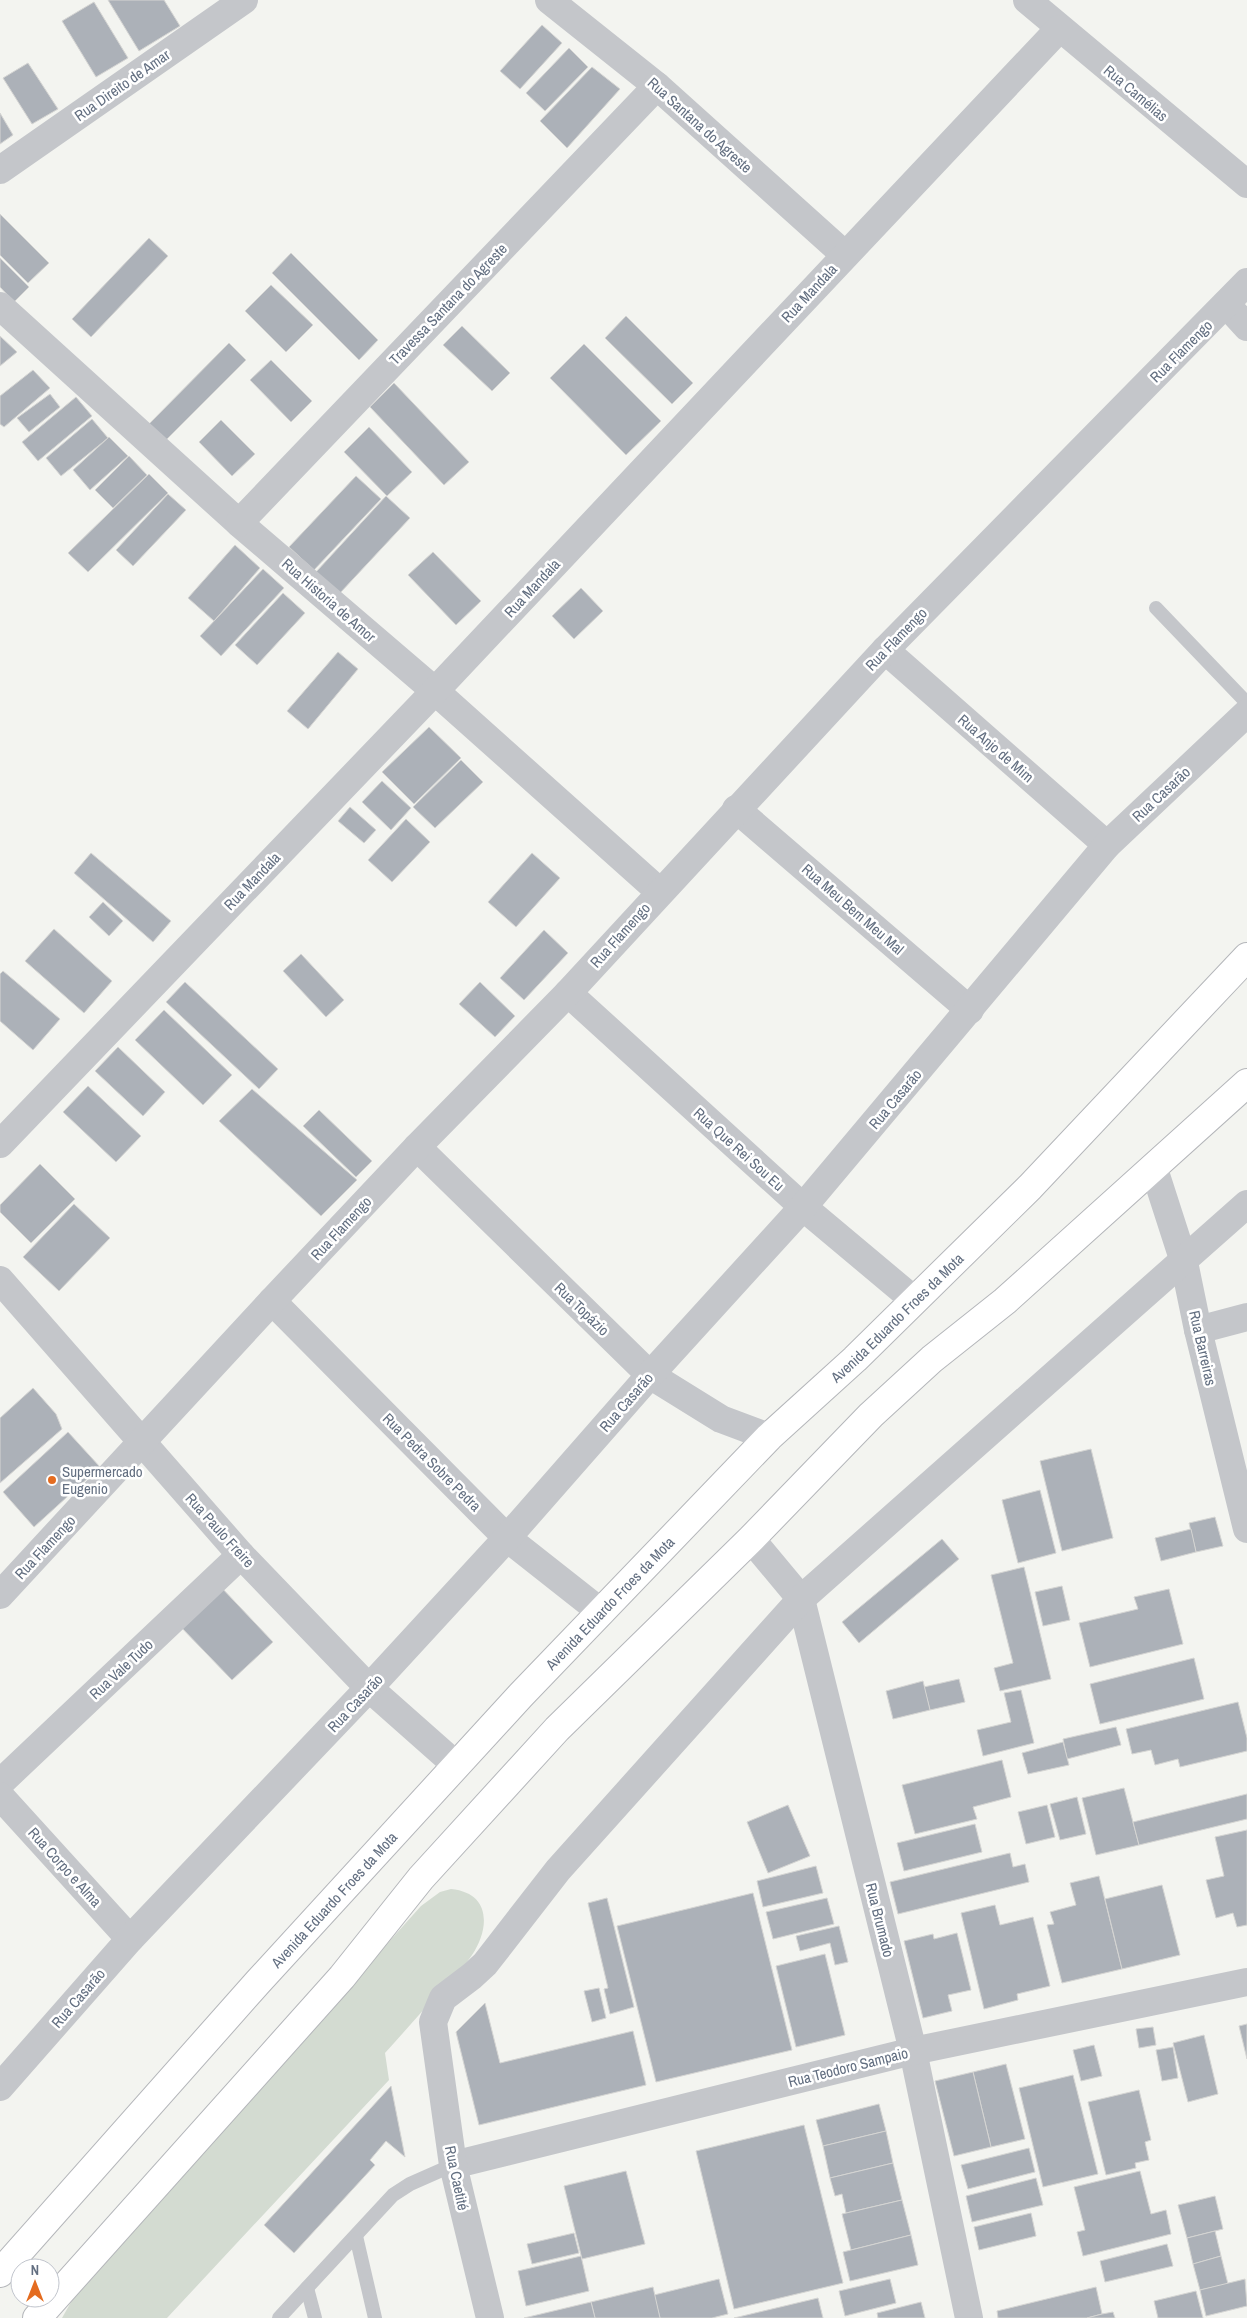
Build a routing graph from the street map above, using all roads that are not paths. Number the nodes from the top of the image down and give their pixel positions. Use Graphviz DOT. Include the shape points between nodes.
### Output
graph roads {
  1 [pos="244,0"];
  2 [pos="549,0"];
  3 [pos="1026,0"];
  4 [pos="1059,29"];
  5 [pos="657,86"];
  6 [pos="0,170"];
  7 [pos="1247,184"];
  8 [pos="845,255"];
  9 [pos="1247,282"];
  10 [pos="1226,304"];
  11 [pos="0,306"];
  12 [pos="1247,327"];
  13 [pos="239,523"];
  14 [pos="1156,608"];
  15 [pos="885,650"];
  16 [pos="435,691"];
  17 [pos="1247,703"];
  18 [pos="1247,713"];
  19 [pos="736,809"];
  20 [pos="1107,846"];
  21 [pos="660,892"];
  22 [pos="1247,957"];
  23 [pos="568,993"];
  24 [pos="970,1010"];
  25 [pos="1247,1084"];
  26 [pos="0,1144"];
  27 [pos="417,1148"];
  28 [pos="1154,1169"];
  29 [pos="1247,1204"];
  30 [pos="803,1207"];
  31 [pos="1184,1262"];
  32 [pos="0,1280"];
  33 [pos="914,1300"];
  34 [pos="272,1301"];
  35 [pos="1247,1317"];
  36 [pos="1198,1330"];
  37 [pos="650,1375"];
  38 [pos="769,1437"];
  39 [pos="142,1442"];
  40 [pos="1247,1530"];
  41 [pos="507,1538"];
  42 [pos="751,1539"];
  43 [pos="241,1555"];
  44 [pos="0,1595"];
  45 [pos="801,1599"];
  46 [pos="600,1612"];
  47 [pos="369,1688"];
  48 [pos="456,1765"];
  49 [pos="0,1783"];
  50 [pos="0,1796"];
  51 [pos="130,1939"];
  52 [pos="1247,1982"];
  53 [pos="913,2051"];
  54 [pos="0,2088"];
  55 [pos="453,2164"];
  56 [pos="356,2236"];
  57 [pos="0,2273"];
  58 [pos="307,2288"];
  59 [pos="37,2318"];
  60 [pos="279,2318"];
  61 [pos="315,2318"];
  62 [pos="375,2318"];
  63 [pos="490,2318"];
  64 [pos="969,2318"];
  1 -- 6 [label="street, Rua Direito de Amar"];
  2 -- 5 [label="street, Rua Santana do Agreste"];
  3 -- 4 [label="street, Rua Camélias"];
  4 -- 7 [label="street, Rua Camélias"];
  4 -- 8 [label="street, Rua Mandala"];
  5 -- 8 [label="street, Rua Santana do Agreste"];
  5 -- 13 [label="street, Travessa Santana do Agreste"];
  8 -- 16 [label="street, Rua Mandala"];
  9 -- 10 [label="street, Rua Flamengo"];
  10 -- 12 [label="street"];
  10 -- 15 [label="street, Rua Flamengo"];
  11 -- 13 [label="street, Rua Historia de Amor"];
  13 -- 16 [label="street, Rua Historia de Amor"];
  14 -- 17 [label="lane"];
  15 -- 19 [label="street, Rua Flamengo"];
  15 -- 20 [label="street, Rua Anjo de Mim"];
  16 -- 21 [label="street, Rua Historia de Amor"];
  16 -- 26 [label="street, Rua Mandala"];
  18 -- 20 [label="street, Rua Casarão"];
  19 -- 21 [label="street, Rua Flamengo"];
  19 -- 24 [label="street, Rua Meu Bem Meu Mal"];
  20 -- 24 [label="street, Rua Casarão"];
  21 -- 23 [label="street, Rua Flamengo"];
  22 -- 33 [label="highway, Avenida Eduardo Froes da Mota" via="1030,1187"];
  23 -- 27 [label="street, Rua Flamengo"];
  23 -- 30 [label="street, Rua Que Rei Sou Eu"];
  24 -- 30 [label="street, Rua Casarão"];
  25 -- 28 [label="highway"];
  27 -- 34 [label="street, Rua Flamengo"];
  27 -- 37 [label="street, Rua Topázio"];
  28 -- 31 [label="street, Rua Barreiras"];
  28 -- 42 [label="highway" via="1005,1301 932,1359 878,1409"];
  29 -- 31 [label="street, Rua Caetité"];
  30 -- 33 [label="street, Rua Que Rei Sou Eu"];
  30 -- 37 [label="street, Rua Casarão"];
  31 -- 36 [label="street, Rua Barreiras"];
  31 -- 45 [label="street, Rua Caetité"];
  32 -- 39 [label="street, Rua Paulo Freire"];
  33 -- 38 [label="highway, Avenida Eduardo Froes da Mota"];
  34 -- 39 [label="street, Rua Flamengo"];
  34 -- 41 [label="street, Rua Pedra Sobre Pedra"];
  35 -- 36 [label="street"];
  36 -- 40 [label="street, Rua Barreiras"];
  37 -- 38 [label="street, Rua Topázio" via="721,1419"];
  37 -- 41 [label="street, Rua Casarão"];
  38 -- 46 [label="highway, Avenida Eduardo Froes da Mota"];
  39 -- 43 [label="street, Rua Paulo Freire"];
  39 -- 44 [label="street, Rua Flamengo"];
  41 -- 46 [label="street, Rua Pedra Sobre Pedra"];
  41 -- 47 [label="street, Rua Casarão"];
  42 -- 45 [label="street, Rua Brumado"];
  42 -- 59 [label="highway" via="557,1729 421,1878 342,1977"];
  43 -- 47 [label="street, Rua Paulo Freire"];
  43 -- 49 [label="street, Rua Vale Tudo"];
  45 -- 53 [label="street, Rua Brumado"];
  45 -- 55 [label="street, Rua Caetité" via="558,1870 485,1964 443,1998 433,2022"];
  46 -- 48 [label="highway, Avenida Eduardo Froes da Mota"];
  47 -- 48 [label="street, Rua Paulo Freire"];
  47 -- 51 [label="street, Rua Casarão"];
  48 -- 57 [label="highway, Avenida Eduardo Froes da Mota"];
  50 -- 51 [label="street, Rua Corpo e Alma"];
  51 -- 54 [label="street, Rua Casarão"];
  52 -- 53 [label="street, Rua Teodoro Sampaio"];
  53 -- 55 [label="street, Rua Teodoro Sampaio"];
  53 -- 64 [label="street, Rua Brumado"];
  55 -- 56 [label="lane" via="393,2195"];
  55 -- 63 [label="street, Rua Caetité"];
  56 -- 58 [label="lane"];
  56 -- 62 [label="lane"];
  58 -- 60 [label="lane"];
  58 -- 61 [label="lane"];
}
